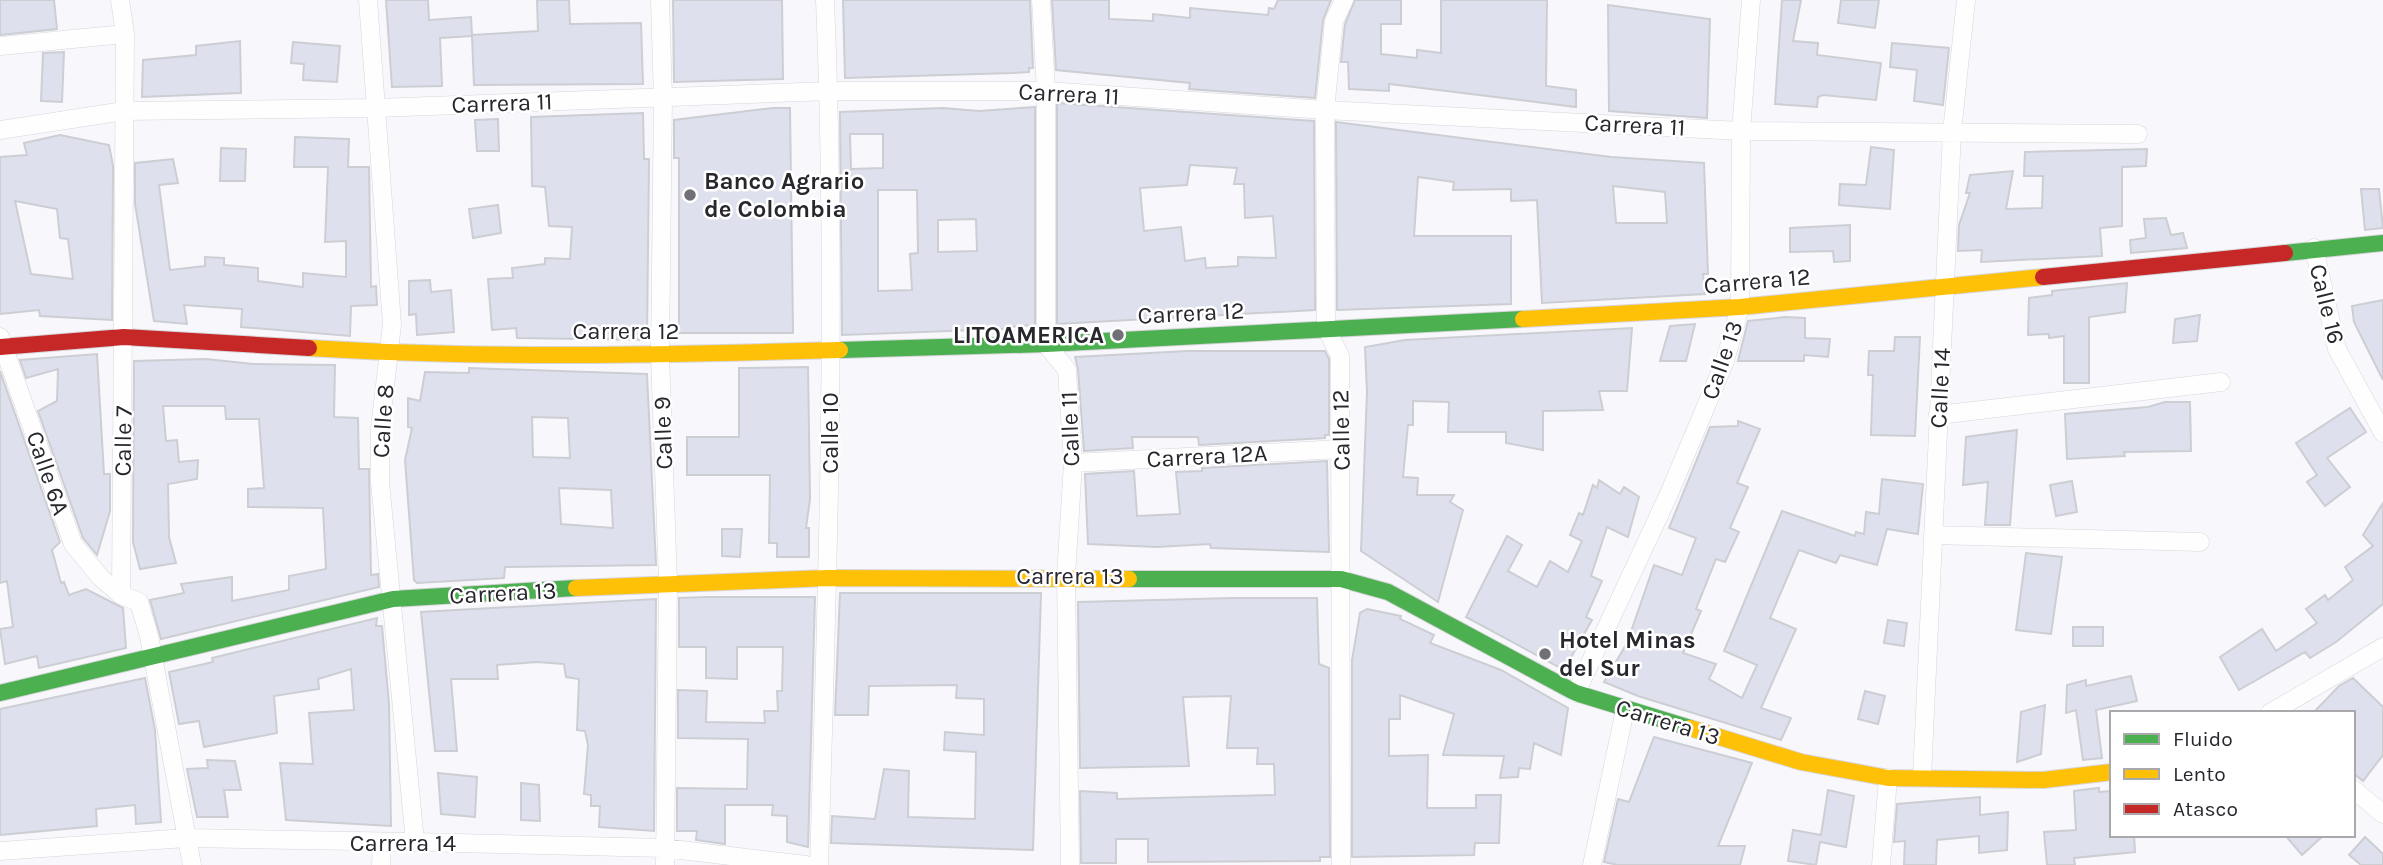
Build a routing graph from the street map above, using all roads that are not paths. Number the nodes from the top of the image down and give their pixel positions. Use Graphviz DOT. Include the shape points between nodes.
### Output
graph roads {
  1 [pos="120,0"];
  2 [pos="368,0"];
  3 [pos="660,0"];
  4 [pos="825,0"];
  5 [pos="1041,0"];
  6 [pos="1344,0"];
  7 [pos="1751,0"];
  8 [pos="1966,0"];
  9 [pos="125,34"];
  10 [pos="0,46"];
  11 [pos="829,91"];
  12 [pos="1046,91"];
  13 [pos="663,97"];
  14 [pos="376,108"];
  15 [pos="1325,110"];
  16 [pos="124,111"];
  17 [pos="0,130"];
  18 [pos="1741,131"];
  19 [pos="1952,132"];
  20 [pos="2138,134"];
  21 [pos="2383,243"];
  22 [pos="2314,248"];
  23 [pos="1944,287"];
  24 [pos="1740,307"];
  25 [pos="1326,328"];
  26 [pos="124,337"];
  27 [pos="1,343"];
  28 [pos="1046,344"];
  29 [pos="830,350"];
  30 [pos="390,353"];
  31 [pos="660,355"];
  32 [pos="2221,382"];
  33 [pos="1938,415"];
  34 [pos="2383,433"];
  35 [pos="1341,449"];
  36 [pos="1073,463"];
  37 [pos="1933,535"];
  38 [pos="2200,542"];
  39 [pos="1066,576"];
  40 [pos="828,578"];
  41 [pos="1341,579"];
  42 [pos="668,583"];
  43 [pos="121,595"];
  44 [pos="393,599"];
  45 [pos="2383,647"];
  46 [pos="152,658"];
  47 [pos="0,693"];
  48 [pos="1576,693"];
  49 [pos="1625,710"];
  50 [pos="2273,711"];
  51 [pos="2110,772"];
  52 [pos="1922,777"];
  53 [pos="1888,778"];
  54 [pos="2355,790"];
  55 [pos="2381,809"];
  56 [pos="186,838"];
  57 [pos="415,842"];
  58 [pos="382,844"];
  59 [pos="0,851"];
  60 [pos="665,857"];
  61 [pos="192,865"];
  62 [pos="382,865"];
  63 [pos="806,865"];
  64 [pos="819,865"];
  65 [pos="1070,865"];
  66 [pos="1342,865"];
  67 [pos="1592,865"];
  68 [pos="1881,865"];
  1 -- 9 [label="street, Calle 7"];
  2 -- 14 [label="street, Calle 8"];
  3 -- 13 [label="street, Calle 9"];
  4 -- 11 [label="street, Calle 10"];
  5 -- 12 [label="street"];
  6 -- 15 [label="street, Calle 12" via="1334,21"];
  7 -- 18 [label="street, Calle 13"];
  8 -- 19 [label="street, Calle 14"];
  9 -- 10 [label="street"];
  9 -- 16 [label="street, Calle 7"];
  11 -- 12 [label="street, Carrera 11"];
  11 -- 13 [label="street, Carrera 11"];
  11 -- 29 [label="street, Calle 10"];
  12 -- 15 [label="street, Carrera 11"];
  12 -- 28 [label="street"];
  13 -- 14 [label="street, Carrera 11"];
  13 -- 31 [label="street, Calle 9"];
  14 -- 16 [label="street, Carrera 11"];
  14 -- 30 [label="street, Calle 8" via="393,324"];
  15 -- 18 [label="street, Carrera 11"];
  15 -- 25 [label="street, Calle 12"];
  16 -- 17 [label="street, Carrera 11"];
  16 -- 26 [label="street, Calle 7"];
  18 -- 19 [label="street, Carrera 11"];
  18 -- 24 [label="street, Calle 13"];
  19 -- 20 [label="street, Carrera 11"];
  19 -- 23 [label="street, Calle 14"];
  21 -- 22 [label="street, Carrera 12"];
  22 -- 23 [label="street, Carrera 12"];
  22 -- 34 [label="street, Calle 16" via="2337,349"];
  23 -- 24 [label="street, Carrera 12"];
  23 -- 33 [label="street, Calle 14"];
  24 -- 25 [label="street, Carrera 12"];
  24 -- 48 [label="street, Calle 13" via="1726,361"];
  25 -- 28 [label="street, Carrera 12"];
  25 -- 35 [label="street, Calle 12" via="1340,356"];
  26 -- 27 [label="street, Carrera 12"];
  26 -- 30 [label="street, Carrera 12"];
  26 -- 43 [label="street, Calle 7"];
  27 -- 43 [label="street, Calle 6A" via="73,544"];
  28 -- 29 [label="street, Carrera 12"];
  28 -- 36 [label="street, Calle 11" via="1067,370"];
  29 -- 31 [label="street, Carrera 12"];
  29 -- 40 [label="street, Calle 10"];
  30 -- 31 [label="street, Carrera 12"];
  30 -- 44 [label="street, Calle 8" via="380,469"];
  31 -- 42 [label="street, Calle 9"];
  32 -- 33 [label="street"];
  33 -- 37 [label="street, Calle 14"];
  35 -- 36 [label="street, Carrera 12A"];
  35 -- 41 [label="street, Calle 12"];
  36 -- 39 [label="street, Calle 11"];
  37 -- 38 [label="street"];
  37 -- 52 [label="street, Calle 14"];
  39 -- 40 [label="street, Carrera 13"];
  39 -- 41 [label="street, Carrera 13"];
  39 -- 65 [label="street, Calle 11"];
  40 -- 42 [label="street, Carrera 13"];
  40 -- 64 [label="street, Calle 10"];
  41 -- 48 [label="street, Carrera 13" via="1388,592"];
  41 -- 66 [label="street, Calle 12"];
  42 -- 44 [label="street, Carrera 13"];
  42 -- 60 [label="street, Calle 9"];
  43 -- 46 [label="street" via="139,602"];
  44 -- 46 [label="street, Carrera 13"];
  44 -- 57 [label="street, Calle 8"];
  45 -- 50 [label="street"];
  46 -- 47 [label="street, Carrera 13"];
  46 -- 56 [label="street"];
  48 -- 49 [label="street, Carrera 13"];
  49 -- 53 [label="street, Carrera 13" via="1801,762"];
  49 -- 67 [label="street"];
  51 -- 52 [label="street, Carrera 13" via="2043,780"];
  52 -- 53 [label="street, Carrera 13"];
  53 -- 68 [label="street"];
  54 -- 55 [label="street"];
  56 -- 58 [label="street, Carrera 14"];
  56 -- 59 [label="street, Carrera 14"];
  56 -- 61 [label="street"];
  57 -- 58 [label="street, Carrera 14"];
  57 -- 60 [label="street, Carrera 14"];
  58 -- 62 [label="street"];
  60 -- 63 [label="street, Carrera 14"];
}
